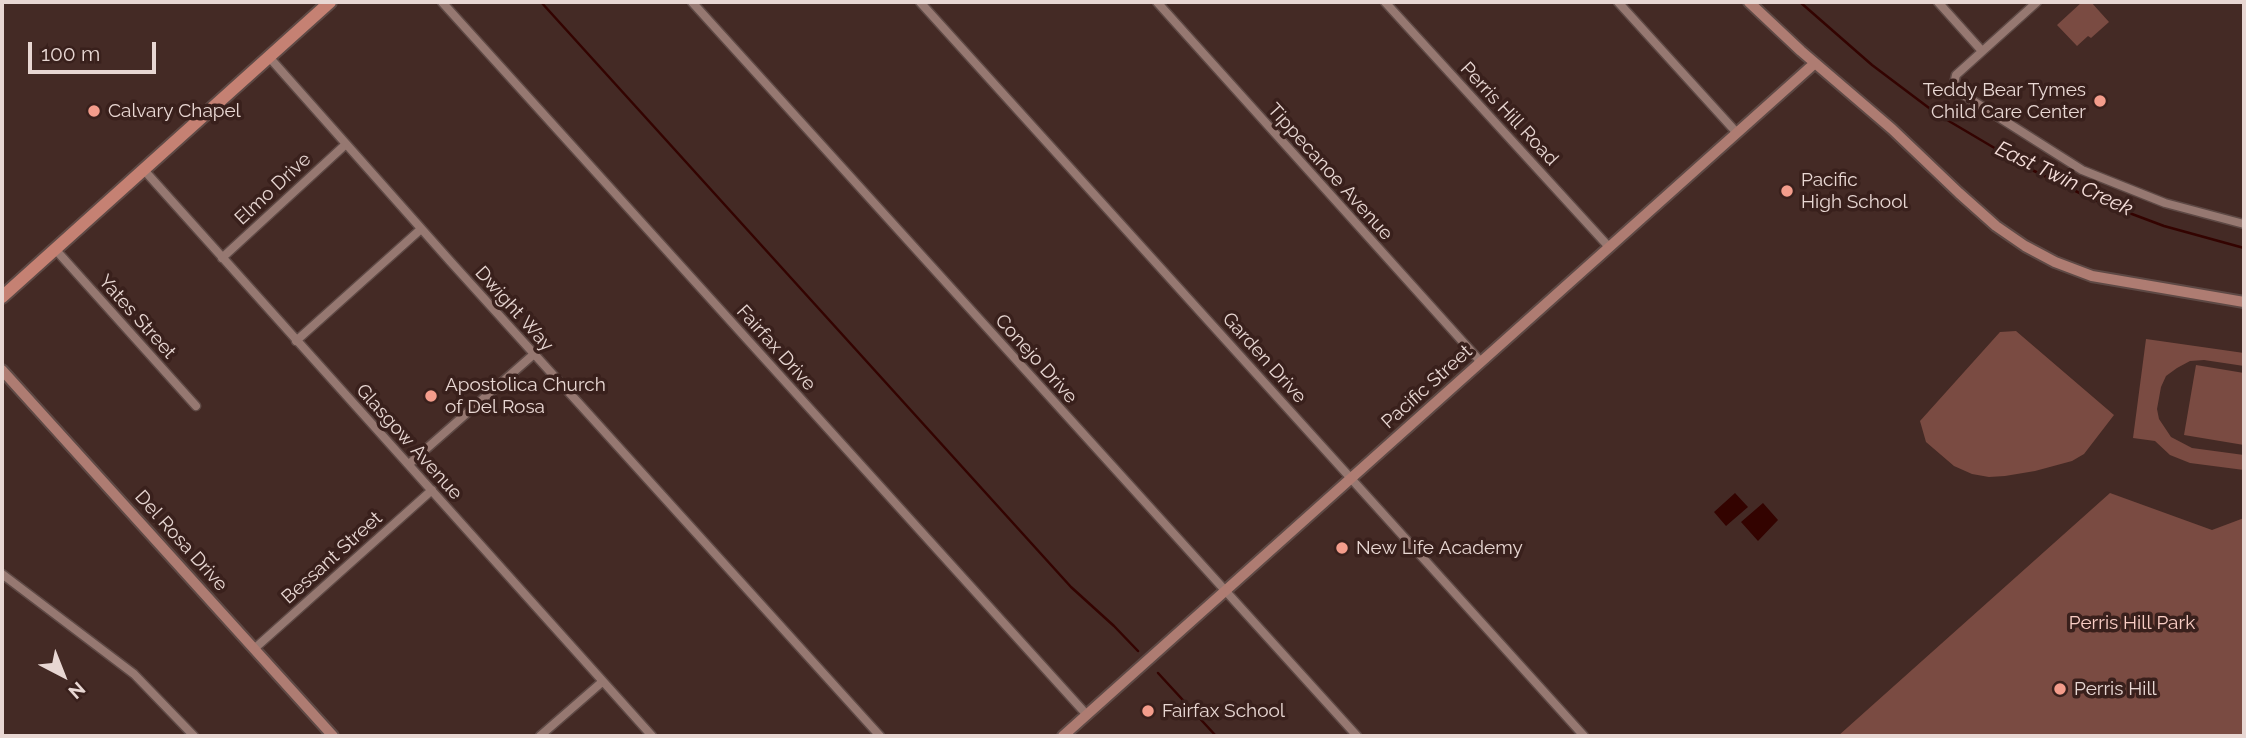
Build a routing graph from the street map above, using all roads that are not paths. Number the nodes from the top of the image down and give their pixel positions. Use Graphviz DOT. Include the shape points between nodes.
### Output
graph roads {
  1 [pos="330,2"];
  2 [pos="442,2"];
  3 [pos="691,2"];
  4 [pos="920,2"];
  5 [pos="1157,2"];
  6 [pos="1385,2"];
  7 [pos="1619,2"];
  8 [pos="1749,2"];
  9 [pos="1938,2"];
  10 [pos="2037,2"];
  11 [pos="1983,51"];
  12 [pos="269,57"];
  13 [pos="1815,63"];
  14 [pos="1737,133"];
  15 [pos="346,144"];
  16 [pos="144,170"];
  17 [pos="2244,225"];
  18 [pos="421,229"];
  19 [pos="1609,247"];
  20 [pos="55,249"];
  21 [pos="222,258"];
  22 [pos="2,297"];
  23 [pos="2244,302"];
  24 [pos="296,341"];
  25 [pos="534,354"];
  26 [pos="1480,362"];
  27 [pos="2,370"];
  28 [pos="196,406"];
  29 [pos="409,464"];
  30 [pos="1352,478"];
  31 [pos="432,490"];
  32 [pos="2,574"];
  33 [pos="1225,592"];
  34 [pos="254,649"];
  35 [pos="603,682"];
  36 [pos="1087,715"];
  37 [pos="194,736"];
  38 [pos="333,736"];
  39 [pos="540,736"];
  40 [pos="652,736"];
  41 [pos="880,736"];
  42 [pos="1063,736"];
  43 [pos="1357,736"];
  44 [pos="1584,736"];
  1 -- 12 [label="main road"];
  2 -- 36 [label="street, Fairfax Drive"];
  3 -- 33 [label="street, Conejo Drive"];
  4 -- 30 [label="street, Garden Drive"];
  5 -- 26 [label="street, Tippecanoe Avenue"];
  6 -- 19 [label="street, Perris Hill Road"];
  7 -- 14 [label="street"];
  8 -- 13 [label="street"];
  9 -- 11 [label="street"];
  10 -- 11 [label="street"];
  11 -- 17 [label="street" via="1956,75 1954,84 1972,101 2082,170 2165,202"];
  12 -- 15 [label="street, Dwight Way"];
  12 -- 16 [label="main road"];
  13 -- 14 [label="street, Pacific Street"];
  13 -- 23 [label="street" via="1996,226 2025,246 2092,276"];
  14 -- 19 [label="street, Pacific Street"];
  15 -- 18 [label="street, Dwight Way"];
  15 -- 21 [label="street, Elmo Drive"];
  16 -- 20 [label="main road"];
  16 -- 21 [label="street, Glasgow Avenue"];
  18 -- 24 [label="street"];
  18 -- 25 [label="street, Dwight Way"];
  19 -- 26 [label="street, Pacific Street"];
  20 -- 22 [label="main road"];
  20 -- 28 [label="street, Yates Street"];
  21 -- 24 [label="street, Glasgow Avenue"];
  24 -- 29 [label="street, Glasgow Avenue"];
  25 -- 29 [label="street"];
  25 -- 41 [label="street, Dwight Way"];
  26 -- 30 [label="street, Pacific Street"];
  27 -- 34 [label="street, Del Rosa Drive"];
  29 -- 31 [label="street, Glasgow Avenue"];
  30 -- 33 [label="street, Pacific Street"];
  30 -- 44 [label="street, Garden Drive"];
  31 -- 34 [label="street, Bessant Street"];
  31 -- 35 [label="street, Glasgow Avenue"];
  32 -- 37 [label="street" via="134,674"];
  33 -- 36 [label="street, Pacific Street"];
  33 -- 43 [label="street, Conejo Drive"];
  34 -- 38 [label="street, Del Rosa Drive"];
  35 -- 39 [label="street"];
  35 -- 40 [label="street, Glasgow Avenue"];
  36 -- 42 [label="street, Pacific Street"];
}
